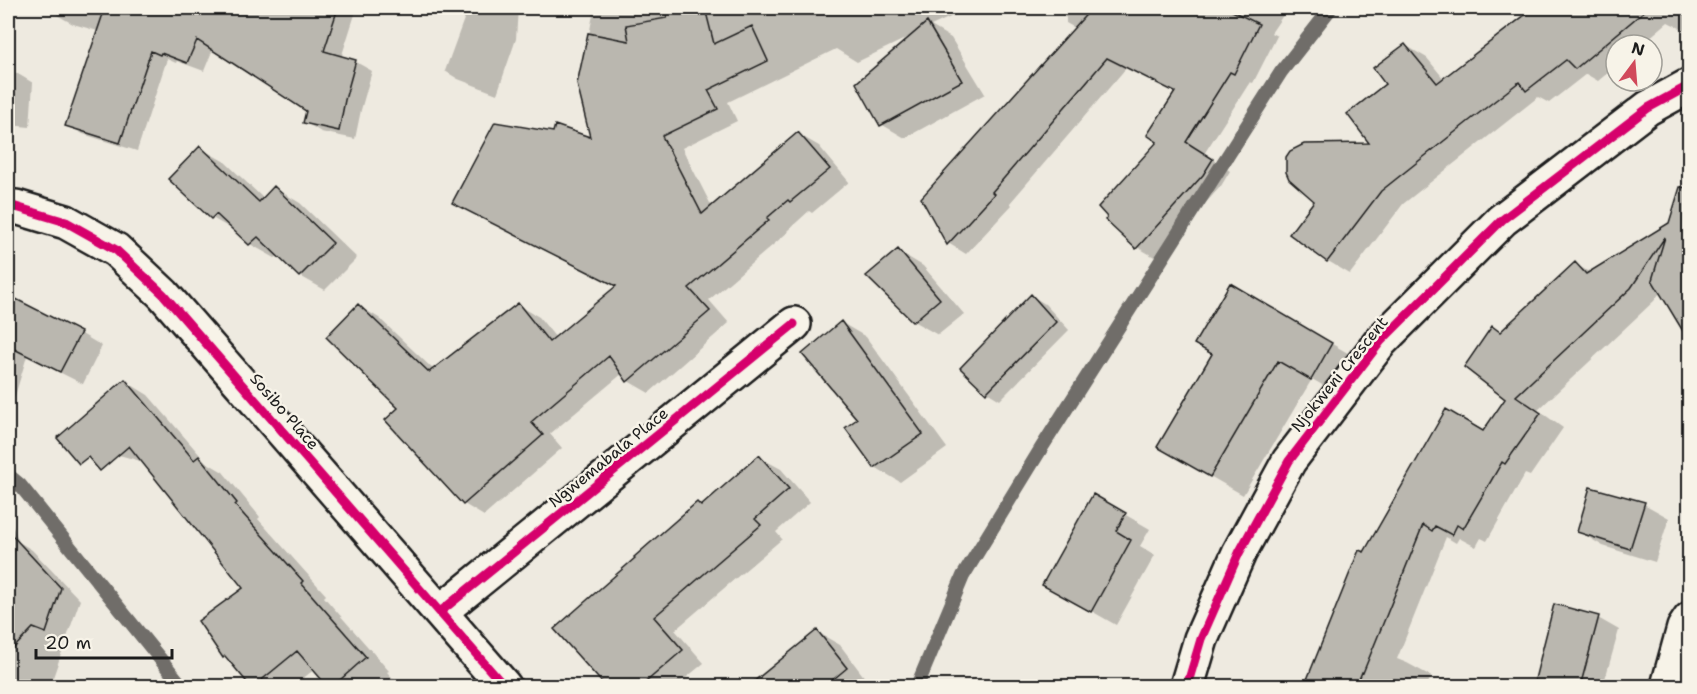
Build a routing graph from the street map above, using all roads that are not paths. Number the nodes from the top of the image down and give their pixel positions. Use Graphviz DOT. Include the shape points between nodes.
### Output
graph roads {
  1 [pos="1689,85"];
  2 [pos="8,206"];
  3 [pos="794,324"];
  4 [pos="441,612"];
  5 [pos="1687,623"];
  6 [pos="504,687"];
  7 [pos="1186,687"];
  8 [pos="1668,687"];
  1 -- 7 [label="street, Njokweni Crescent" via="1648,108 1502,220 1382,341 1289,461 1239,553 1201,639"];
  2 -- 4 [label="street, Sosibo Place" via="66,222 116,250 163,294"];
  3 -- 4 [label="street, Ngwemabala Place"];
  4 -- 6 [label="street, Sosibo Place"];
  5 -- 8 [label="street"];
}
